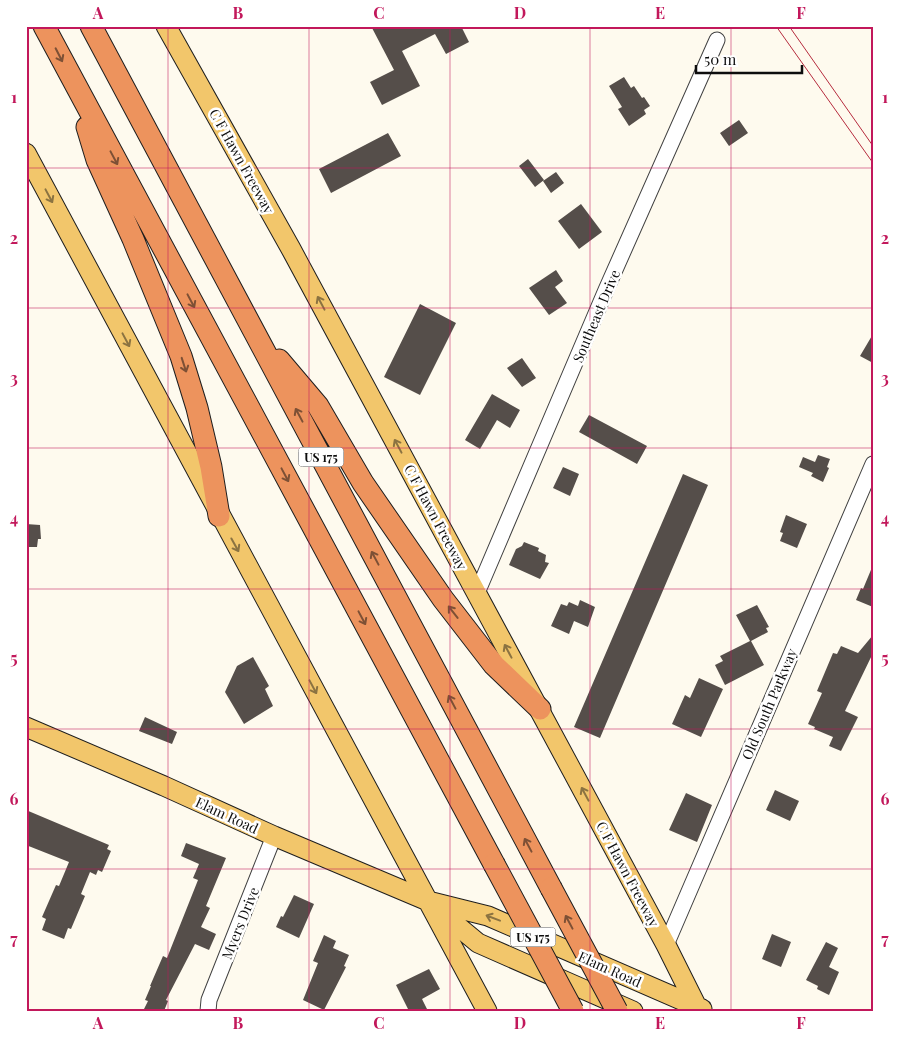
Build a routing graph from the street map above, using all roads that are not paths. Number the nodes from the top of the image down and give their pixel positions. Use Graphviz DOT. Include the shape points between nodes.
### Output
graph roads {
  1 [pos="44,26"];
  2 [pos="91,26"];
  3 [pos="166,26"];
  4 [pos="718,40"];
  5 [pos="74,84"];
  6 [pos="26,153"];
  7 [pos="253,330"];
  8 [pos="873,464"];
  9 [pos="219,516"];
  10 [pos="477,593"];
  11 [pos="540,709"];
  12 [pos="26,726"];
  13 [pos="274,836"];
  14 [pos="428,901"];
  15 [pos="666,945"];
  16 [pos="701,1010"];
  17 [pos="208,1011"];
  18 [pos="487,1011"];
  19 [pos="573,1011"];
  20 [pos="617,1011"];
  21 [pos="633,1011"];
  1 -- 5 [label="highway, US 175, one-way"];
  2 -- 7 [label="highway, US 175"];
  10 -- 3 [label="main road, C F Hawn Freeway, one-way"];
  4 -- 10 [label="street, Southeast Drive" via="606,290"];
  5 -- 9 [label="highway, one-way" via="97,160 181,356 197,408"];
  5 -- 19 [label="highway, US 175, one-way, bridge"];
  6 -- 9 [label="main road, one-way"];
  11 -- 7 [label="highway, one-way" via="494,665 449,607 363,483 318,406"];
  20 -- 7 [label="highway, US 175, one-way, bridge"];
  8 -- 15 [label="street, Old South Parkway"];
  9 -- 14 [label="main road, one-way"];
  11 -- 10 [label="main road, C F Hawn Freeway, one-way"];
  15 -- 11 [label="main road, C F Hawn Freeway, one-way"];
  12 -- 13 [label="main road, Elam Road"];
  13 -- 14 [label="main road, Elam Road"];
  13 -- 17 [label="street, Myers Drive"];
  16 -- 14 [label="main road, Elam Road, one-way" via="488,916"];
  14 -- 18 [label="main road"];
  14 -- 21 [label="main road, Elam Road" via="478,944"];
  15 -- 16 [label="main road, C F Hawn Freeway"];
}
